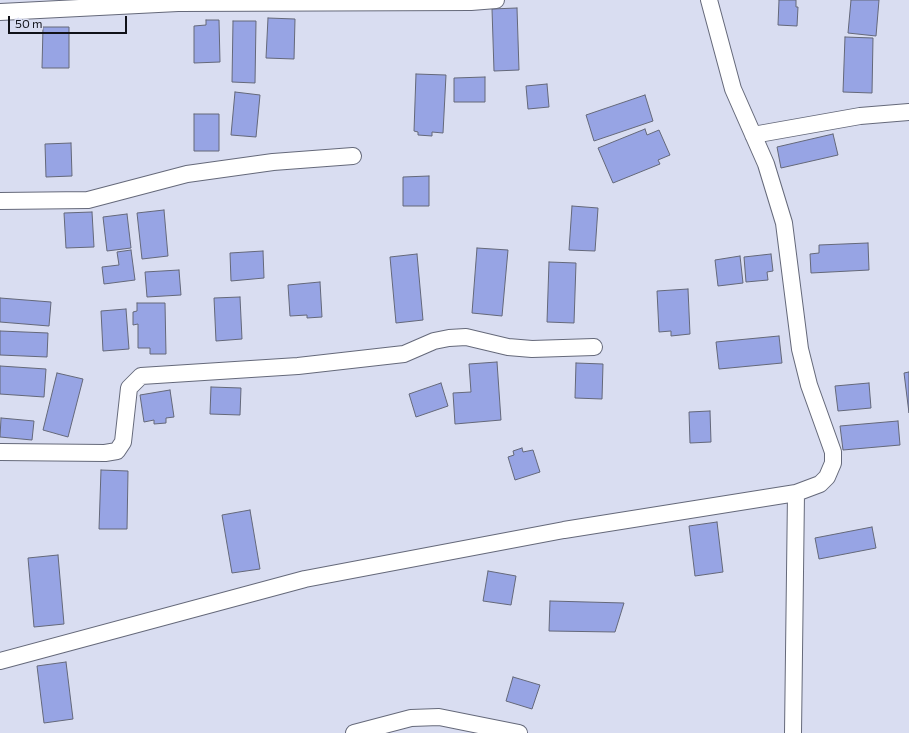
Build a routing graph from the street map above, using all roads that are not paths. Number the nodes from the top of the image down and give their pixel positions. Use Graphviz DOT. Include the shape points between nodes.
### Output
graph roads {
  1 [pos="496,0"];
  2 [pos="709,0"];
  3 [pos="0,12"];
  4 [pos="909,112"];
  5 [pos="753,135"];
  6 [pos="354,156"];
  7 [pos="0,201"];
  8 [pos="594,347"];
  9 [pos="0,452"];
  10 [pos="796,493"];
  11 [pos="0,661"];
  12 [pos="354,733"];
  13 [pos="519,733"];
  14 [pos="793,733"];
  1 -- 3 [label="street" via="178,3"];
  2 -- 5 [label="street" via="733,89"];
  4 -- 5 [label="street" via="860,116"];
  5 -- 10 [label="street" via="766,164 784,223 800,349 833,452 833,463 827,477 820,484"];
  6 -- 7 [label="street" via="273,162 187,174 88,200"];
  8 -- 9 [label="street" via="532,349 508,347 466,337 434,341 404,354 298,366 141,376 129,388 123,442 116,451"];
  10 -- 11 [label="street" via="564,530 305,579"];
  10 -- 14 [label="street"];
  12 -- 13 [label="street" via="411,718 439,717"];
}
